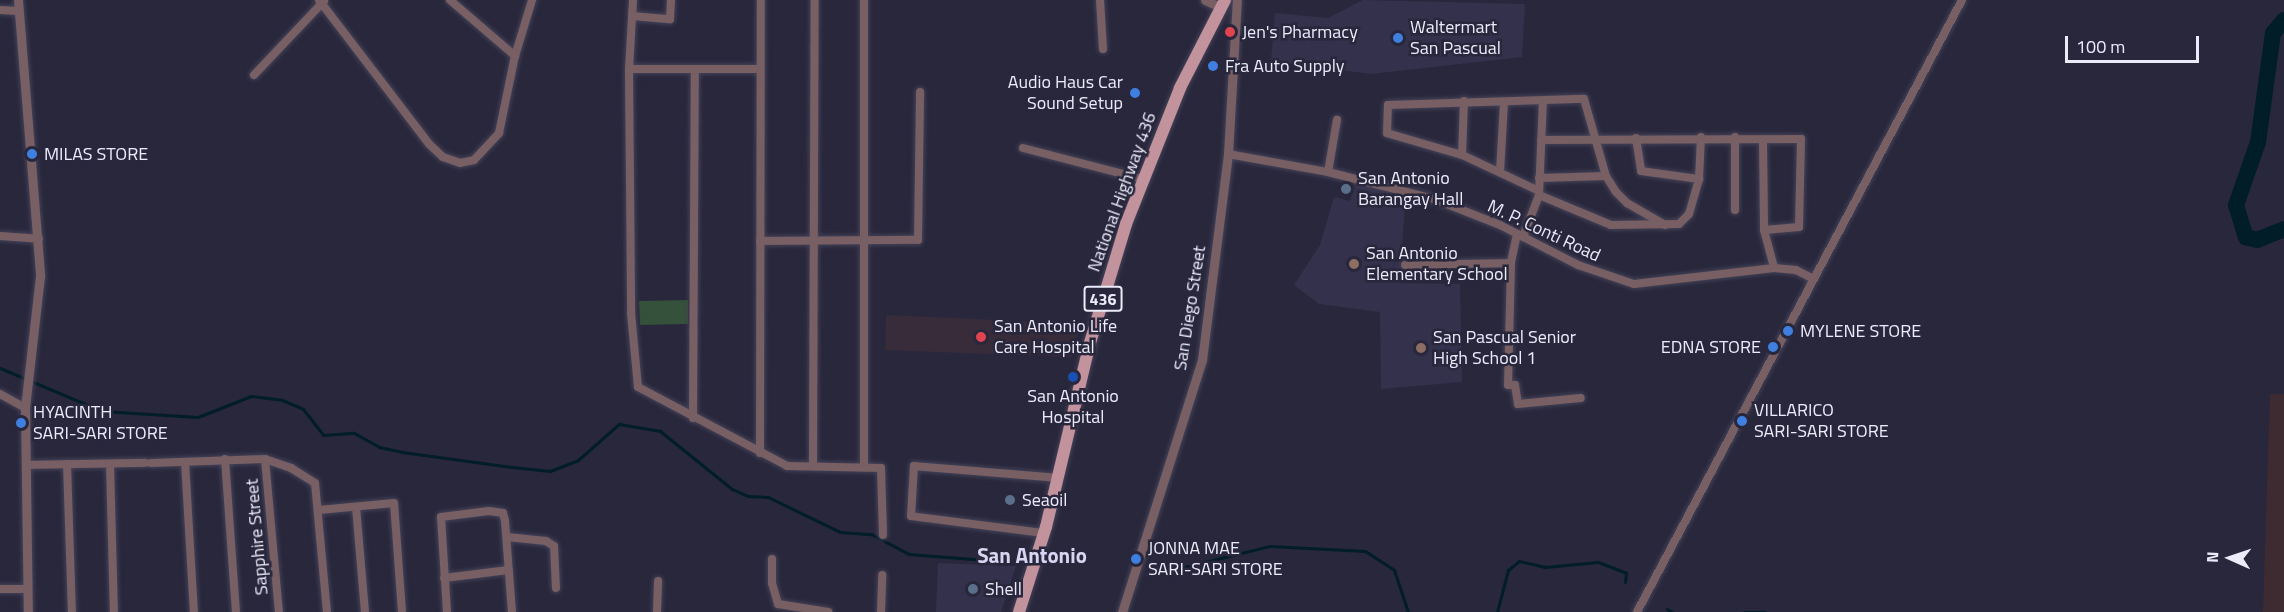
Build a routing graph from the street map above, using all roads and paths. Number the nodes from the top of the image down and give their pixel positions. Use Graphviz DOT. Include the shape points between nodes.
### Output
graph roads {
  1 [pos="18,0"];
  2 [pos="450,0"];
  3 [pos="532,0"];
  4 [pos="633,0"];
  5 [pos="672,0"];
  6 [pos="761,0"];
  7 [pos="815,0"];
  8 [pos="864,0"];
  9 [pos="1100,0"];
  10 [pos="1204,0"];
  11 [pos="1238,0"];
  12 [pos="1962,0"];
  13 [pos="322,1"];
  14 [pos="1223,4"];
  15 [pos="0,10"];
  16 [pos="20,11"];
  17 [pos="632,16"];
  18 [pos="1103,49"];
  19 [pos="514,56"];
  20 [pos="629,69"];
  21 [pos="695,69"];
  22 [pos="760,69"];
  23 [pos="254,75"];
  24 [pos="920,92"];
  25 [pos="1464,101"];
  26 [pos="1543,101"];
  27 [pos="1504,102"];
  28 [pos="1337,120"];
  29 [pos="1701,137"];
  30 [pos="1735,137"];
  31 [pos="1596,138"];
  32 [pos="1636,138"];
  33 [pos="1541,140"];
  34 [pos="1763,142"];
  35 [pos="1023,148"];
  36 [pos="1228,153"];
  37 [pos="1462,155"];
  38 [pos="1328,172"];
  39 [pos="1500,172"];
  40 [pos="1606,176"];
  41 [pos="1539,178"];
  42 [pos="1143,179"];
  43 [pos="1699,179"];
  44 [pos="1539,193"];
  45 [pos="1735,210"];
  46 [pos="1665,225"];
  47 [pos="1764,230"];
  48 [pos="1520,235"];
  49 [pos="0,236"];
  50 [pos="39,239"];
  51 [pos="760,241"];
  52 [pos="813,241"];
  53 [pos="863,241"];
  54 [pos="1511,263"];
  55 [pos="1405,265"];
  56 [pos="1774,268"];
  57 [pos="1814,279"];
  58 [pos="0,394"];
  59 [pos="1581,398"];
  60 [pos="25,408"];
  61 [pos="693,418"];
  62 [pos="760,453"];
  63 [pos="225,459"];
  64 [pos="265,459"];
  65 [pos="185,462"];
  66 [pos="67,464"];
  67 [pos="110,464"];
  68 [pos="26,465"];
  69 [pos="813,465"];
  70 [pos="864,467"];
  71 [pos="1059,478"];
  72 [pos="356,507"];
  73 [pos="318,510"];
  74 [pos="1043,533"];
  75 [pos="883,535"];
  76 [pos="507,537"];
  77 [pos="772,560"];
  78 [pos="509,570"];
  79 [pos="882,574"];
  80 [pos="444,578"];
  81 [pos="658,581"];
  82 [pos="556,588"];
  83 [pos="0,589"];
  84 [pos="28,589"];
  85 [pos="28,612"];
  86 [pos="72,612"];
  87 [pos="114,612"];
  88 [pos="194,612"];
  89 [pos="236,612"];
  90 [pos="279,612"];
  91 [pos="327,612"];
  92 [pos="365,612"];
  93 [pos="402,612"];
  94 [pos="447,612"];
  95 [pos="512,612"];
  96 [pos="657,612"];
  97 [pos="828,612"];
  98 [pos="881,612"];
  99 [pos="1018,612"];
  100 [pos="1122,612"];
  101 [pos="1636,612"];
  1 -- 16 [label="street"];
  2 -- 19 [label="street"];
  3 -- 19 [label="street"];
  4 -- 17 [label="street"];
  5 -- 17 [label="street" via="670,19"];
  6 -- 22 [label="street"];
  7 -- 52 [label="street"];
  8 -- 53 [label="street"];
  9 -- 18 [label="street"];
  10 -- 14 [label="street"];
  11 -- 36 [label="street, San Diego Street"];
  12 -- 57 [label="street"];
  13 -- 19 [label="street" via="429,144 443,157 460,163 474,160 499,133"];
  13 -- 23 [label="street"];
  14 -- 42 [label="main road, National Highway 436 / 436" via="1180,88"];
  15 -- 16 [label="street"];
  16 -- 50 [label="street"];
  17 -- 20 [label="street"];
  20 -- 21 [label="street"];
  20 -- 61 [label="street" via="631,313 638,387"];
  21 -- 22 [label="street"];
  21 -- 61 [label="street"];
  22 -- 51 [label="street"];
  24 -- 53 [label="street" via="918,240"];
  25 -- 27 [label="street"];
  25 -- 37 [label="street"];
  25 -- 37 [label="street" via="1388,105 1387,132"];
  26 -- 27 [label="street"];
  26 -- 31 [label="street" via="1584,99"];
  26 -- 33 [label="street"];
  27 -- 39 [label="street"];
  28 -- 38 [label="street"];
  29 -- 30 [label="street"];
  29 -- 32 [label="street"];
  29 -- 43 [label="street"];
  30 -- 34 [label="street"];
  30 -- 45 [label="street"];
  31 -- 32 [label="street"];
  31 -- 33 [label="street"];
  31 -- 40 [label="street"];
  32 -- 43 [label="street" via="1641,171"];
  33 -- 41 [label="street"];
  34 -- 47 [label="street"];
  34 -- 47 [label="street" via="1801,139 1800,227"];
  35 -- 42 [label="street"];
  36 -- 38 [label="street, M. P. Conti Road"];
  36 -- 100 [label="street, San Diego Street" via="1202,360"];
  37 -- 39 [label="street"];
  38 -- 48 [label="street, M. P. Conti Road" via="1434,199"];
  39 -- 44 [label="street"];
  40 -- 41 [label="street"];
  40 -- 46 [label="street" via="1627,203"];
  41 -- 44 [label="street"];
  42 -- 71 [label="main road, National Highway 436 / 436" via="1089,346"];
  43 -- 46 [label="street" via="1685,220"];
  44 -- 46 [label="street" via="1611,225"];
  44 -- 48 [label="street"];
  47 -- 56 [label="street"];
  48 -- 54 [label="street"];
  48 -- 56 [label="street, M. P. Conti Road" via="1578,265 1634,284"];
  49 -- 50 [label="street"];
  50 -- 60 [label="street" via="40,276"];
  51 -- 52 [label="street"];
  51 -- 62 [label="street"];
  52 -- 53 [label="street"];
  52 -- 69 [label="street"];
  53 -- 70 [label="street"];
  54 -- 55 [label="street"];
  54 -- 59 [label="street" via="1508,385 1515,385 1518,404"];
  56 -- 57 [label="street, M. P. Conti Road" via="1796,270"];
  57 -- 101 [label="street"];
  58 -- 60 [label="street"];
  60 -- 68 [label="street"];
  61 -- 62 [label="street"];
  62 -- 69 [label="street" via="787,465"];
  63 -- 64 [label="street"];
  63 -- 65 [label="street"];
  63 -- 89 [label="street"];
  64 -- 73 [label="street" via="291,468 315,483"];
  64 -- 90 [label="street, Sapphire Street"];
  65 -- 67 [label="street"];
  65 -- 88 [label="street"];
  66 -- 67 [label="street"];
  66 -- 68 [label="street"];
  66 -- 86 [label="street"];
  67 -- 87 [label="street"];
  68 -- 84 [label="street"];
  69 -- 70 [label="street"];
  70 -- 75 [label="street" via="881,468"];
  71 -- 74 [label="main road, National Highway 436 / 436"];
  71 -- 74 [label="street" via="914,466 911,516"];
  72 -- 73 [label="street"];
  72 -- 92 [label="street"];
  72 -- 93 [label="street" via="394,503"];
  73 -- 91 [label="street"];
  74 -- 99 [label="main road, National Highway 436 / 436"];
  76 -- 78 [label="street"];
  76 -- 80 [label="street" via="503,513 441,517"];
  76 -- 82 [label="street" via="546,541 554,546"];
  77 -- 97 [label="street" via="772,583 778,604"];
  78 -- 80 [label="street"];
  78 -- 95 [label="street"];
  79 -- 98 [label="street"];
  80 -- 94 [label="street"];
  81 -- 96 [label="street"];
  83 -- 84 [label="street"];
  84 -- 85 [label="street"];
}
